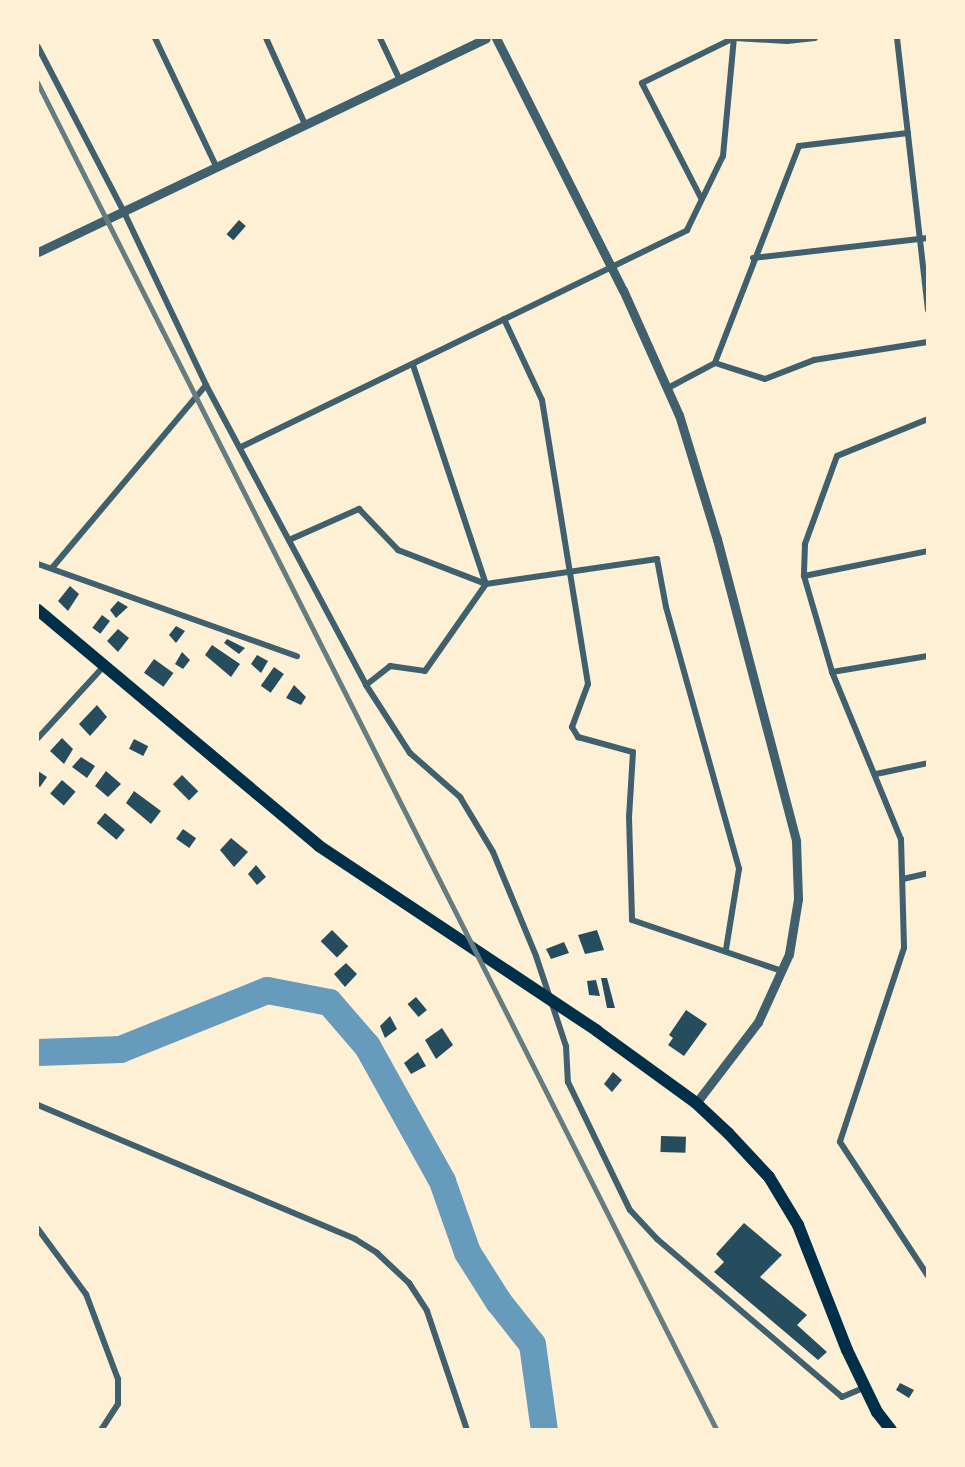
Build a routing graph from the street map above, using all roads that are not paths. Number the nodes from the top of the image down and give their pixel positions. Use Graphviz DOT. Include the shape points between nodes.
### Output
graph roads {
  1 [pos="155,38"];
  2 [pos="266,38"];
  3 [pos="380,38"];
  4 [pos="486,38"];
  5 [pos="496,38"];
  6 [pos="735,38"];
  7 [pos="815,38"];
  8 [pos="897,38"];
  9 [pos="38,47"];
  10 [pos="398,76"];
  11 [pos="304,122"];
  12 [pos="908,133"];
  13 [pos="216,166"];
  14 [pos="701,198"];
  15 [pos="123,210"];
  16 [pos="927,238"];
  17 [pos="917,239"];
  18 [pos="38,252"];
  19 [pos="753,258"];
  20 [pos="611,270"];
  21 [pos="927,310"];
  22 [pos="504,319"];
  23 [pos="927,342"];
  24 [pos="715,363"];
  25 [pos="413,365"];
  26 [pos="206,385"];
  27 [pos="668,388"];
  28 [pos="927,418"];
  29 [pos="241,447"];
  30 [pos="290,540"];
  31 [pos="927,551"];
  32 [pos="38,564"];
  33 [pos="52,568"];
  34 [pos="570,572"];
  35 [pos="804,576"];
  36 [pos="486,584"];
  37 [pos="38,610"];
  38 [pos="297,656"];
  39 [pos="927,656"];
  40 [pos="103,667"];
  41 [pos="832,672"];
  42 [pos="366,685"];
  43 [pos="38,738"];
  44 [pos="927,763"];
  45 [pos="876,774"];
  46 [pos="927,873"];
  47 [pos="903,879"];
  48 [pos="726,950"];
  49 [pos="782,971"];
  50 [pos="696,1103"];
  51 [pos="38,1105"];
  52 [pos="38,1229"];
  53 [pos="927,1276"];
  54 [pos="865,1387"];
  55 [pos="101,1430"];
  56 [pos="467,1430"];
  57 [pos="891,1430"];
  1 -- 13 [label="street"];
  2 -- 11 [label="street"];
  3 -- 10 [label="street"];
  4 -- 10 [label="street"];
  5 -- 20 [label="street"];
  6 -- 7 [label="street"];
  8 -- 12 [label="street"];
  9 -- 15 [label="street"];
  10 -- 11 [label="street"];
  11 -- 13 [label="street"];
  12 -- 17 [label="street"];
  12 -- 19 [label="street" via="799,147"];
  13 -- 15 [label="street"];
  14 -- 14 [label="street" via="642,83 734,38 723,156"];
  14 -- 20 [label="street" via="687,230"];
  15 -- 18 [label="street"];
  15 -- 26 [label="street"];
  16 -- 17 [label="street"];
  17 -- 19 [label="street"];
  17 -- 21 [label="street"];
  19 -- 24 [label="street"];
  20 -- 22 [label="street"];
  20 -- 27 [label="street"];
  22 -- 25 [label="street"];
  22 -- 34 [label="street" via="542,400"];
  23 -- 24 [label="street" via="814,360 765,379"];
  24 -- 27 [label="street"];
  25 -- 29 [label="street"];
  25 -- 36 [label="street"];
  26 -- 29 [label="street"];
  26 -- 33 [label="street"];
  27 -- 49 [label="street" via="700,477 796,841 798,899 789,954"];
  28 -- 35 [label="street" via="837,456 805,544"];
  29 -- 30 [label="street"];
  30 -- 36 [label="street" via="358,510 398,550"];
  30 -- 42 [label="street"];
  31 -- 35 [label="street"];
  32 -- 33 [label="street"];
  33 -- 38 [label="street"];
  34 -- 36 [label="street"];
  34 -- 48 [label="street" via="657,559 666,607 739,869"];
  34 -- 48 [label="street" via="588,684 572,727 578,737 633,752 629,817 632,920"];
  35 -- 41 [label="street"];
  36 -- 42 [label="street" via="425,671 390,666"];
  37 -- 40 [label="highway"];
  39 -- 41 [label="street"];
  40 -- 43 [label="street"];
  40 -- 50 [label="highway" via="319,846 597,1031"];
  41 -- 45 [label="street"];
  42 -- 54 [label="street" via="410,753 460,797 494,852 536,956 566,1046 568,1082 630,1210 665,1247 842,1397"];
  44 -- 45 [label="street"];
  45 -- 47 [label="street" via="901,839"];
  46 -- 47 [label="street"];
  47 -- 53 [label="street" via="904,948 840,1143"];
  48 -- 49 [label="street"];
  49 -- 50 [label="street" via="758,1022"];
  50 -- 54 [label="highway" via="769,1177 798,1225"];
  51 -- 56 [label="street" via="355,1239 377,1253 410,1283 427,1311"];
  52 -- 55 [label="street" via="86,1294 118,1379 118,1404"];
  54 -- 57 [label="highway"];
}
